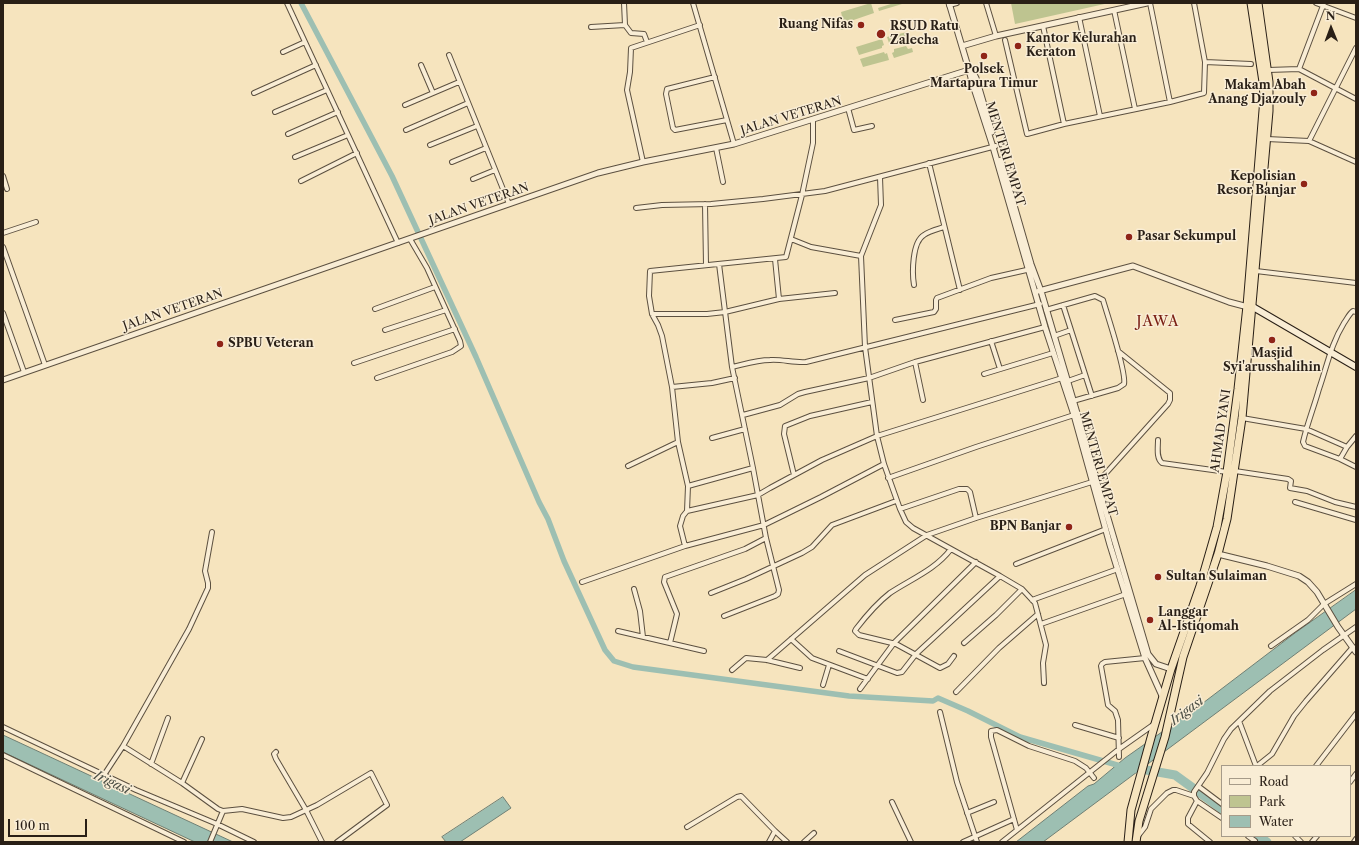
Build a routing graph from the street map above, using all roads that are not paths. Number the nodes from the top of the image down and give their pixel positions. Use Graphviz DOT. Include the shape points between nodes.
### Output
graph roads {
  1 [pos="287,3"];
  2 [pos="624,3"];
  3 [pos="693,3"];
  4 [pos="957,3"];
  5 [pos="986,3"];
  6 [pos="1147,3"];
  7 [pos="1150,3"];
  8 [pos="1194,3"];
  9 [pos="1251,3"];
  10 [pos="1258,3"];
  11 [pos="1316,3"];
  12 [pos="949,4"];
  13 [pos="1134,4"];
  14 [pos="1324,4"];
  15 [pos="1114,10"];
  16 [pos="1079,17"];
  17 [pos="1356,18"];
  18 [pos="625,25"];
  19 [pos="700,25"];
  20 [pos="1043,26"];
  21 [pos="591,27"];
  22 [pos="996,36"];
  23 [pos="1260,38"];
  24 [pos="1005,40"];
  25 [pos="305,42"];
  26 [pos="647,42"];
  27 [pos="962,46"];
  28 [pos="1356,48"];
  29 [pos="283,52"];
  30 [pos="449,55"];
  31 [pos="1205,62"];
  32 [pos="421,64"];
  33 [pos="1251,64"];
  34 [pos="316,65"];
  35 [pos="1299,69"];
  36 [pos="969,70"];
  37 [pos="1268,70"];
  38 [pos="715,77"];
  39 [pos="459,82"];
  40 [pos="1336,89"];
  41 [pos="327,90"];
  42 [pos="433,93"];
  43 [pos="254,94"];
  44 [pos="1356,99"];
  45 [pos="1170,102"];
  46 [pos="468,104"];
  47 [pos="406,105"];
  48 [pos="848,108"];
  49 [pos="1135,109"];
  50 [pos="275,112"];
  51 [pos="338,112"];
  52 [pos="1100,116"];
  53 [pos="813,119"];
  54 [pos="727,120"];
  55 [pos="1064,124"];
  56 [pos="477,126"];
  57 [pos="872,126"];
  58 [pos="406,130"];
  59 [pos="288,134"];
  60 [pos="348,135"];
  61 [pos="1267,139"];
  62 [pos="1309,141"];
  63 [pos="734,144"];
  64 [pos="430,145"];
  65 [pos="995,146"];
  66 [pos="486,148"];
  67 [pos="716,148"];
  68 [pos="357,153"];
  69 [pos="295,157"];
  70 [pos="452,162"];
  71 [pos="643,162"];
  72 [pos="1356,162"];
  73 [pos="929,163"];
  74 [pos="495,170"];
  75 [pos="3,176"];
  76 [pos="880,177"];
  77 [pos="473,179"];
  78 [pos="301,180"];
  79 [pos="723,182"];
  80 [pos="7,189"];
  81 [pos="802,195"];
  82 [pos="509,204"];
  83 [pos="705,204"];
  84 [pos="636,208"];
  85 [pos="36,222"];
  86 [pos="944,227"];
  87 [pos="3,233"];
  88 [pos="411,238"];
  89 [pos="791,239"];
  90 [pos="398,243"];
  91 [pos="3,247"];
  92 [pos="861,256"];
  93 [pos="775,259"];
  94 [pos="718,264"];
  95 [pos="706,265"];
  96 [pos="1031,269"];
  97 [pos="1256,271"];
  98 [pos="1356,283"];
  99 [pos="914,285"];
  100 [pos="435,287"];
  101 [pos="960,290"];
  102 [pos="1039,292"];
  103 [pos="835,293"];
  104 [pos="779,299"];
  105 [pos="1042,303"];
  106 [pos="1063,305"];
  107 [pos="1250,307"];
  108 [pos="375,309"];
  109 [pos="446,310"];
  110 [pos="1046,310"];
  111 [pos="725,312"];
  112 [pos="1356,312"];
  113 [pos="3,313"];
  114 [pos="652,314"];
  115 [pos="895,320"];
  116 [pos="1045,327"];
  117 [pos="455,329"];
  118 [pos="385,330"];
  119 [pos="1071,330"];
  120 [pos="1054,336"];
  121 [pos="991,341"];
  122 [pos="864,346"];
  123 [pos="1056,352"];
  124 [pos="1118,352"];
  125 [pos="1330,352"];
  126 [pos="915,362"];
  127 [pos="354,363"];
  128 [pos="45,365"];
  129 [pos="732,367"];
  130 [pos="1356,367"];
  131 [pos="1000,369"];
  132 [pos="24,372"];
  133 [pos="984,374"];
  134 [pos="1085,375"];
  135 [pos="377,378"];
  136 [pos="735,378"];
  137 [pos="869,378"];
  138 [pos="1065,378"];
  139 [pos="3,380"];
  140 [pos="672,387"];
  141 [pos="1092,396"];
  142 [pos="923,400"];
  143 [pos="1073,401"];
  144 [pos="872,402"];
  145 [pos="1076,414"];
  146 [pos="743,415"];
  147 [pos="1242,418"];
  148 [pos="746,429"];
  149 [pos="1306,430"];
  150 [pos="877,436"];
  151 [pos="1356,436"];
  152 [pos="712,438"];
  153 [pos="1158,440"];
  154 [pos="678,442"];
  155 [pos="1347,447"];
  156 [pos="1340,459"];
  157 [pos="884,464"];
  158 [pos="628,466"];
  159 [pos="753,468"];
  160 [pos="1356,468"];
  161 [pos="1227,472"];
  162 [pos="1235,472"];
  163 [pos="794,475"];
  164 [pos="888,478"];
  165 [pos="1095,482"];
  166 [pos="688,486"];
  167 [pos="758,495"];
  168 [pos="896,501"];
  169 [pos="1295,502"];
  170 [pos="1356,507"];
  171 [pos="900,509"];
  172 [pos="688,511"];
  173 [pos="976,518"];
  174 [pos="1356,520"];
  175 [pos="764,525"];
  176 [pos="1109,529"];
  177 [pos="212,532"];
  178 [pos="927,535"];
  179 [pos="766,538"];
  180 [pos="685,546"];
  181 [pos="950,549"];
  182 [pos="1218,554"];
  183 [pos="976,562"];
  184 [pos="1016,564"];
  185 [pos="772,566"];
  186 [pos="1120,568"];
  187 [pos="1000,576"];
  188 [pos="582,582"];
  189 [pos="1356,584"];
  190 [pos="634,589"];
  191 [pos="1022,590"];
  192 [pos="711,593"];
  193 [pos="1128,593"];
  194 [pos="1032,600"];
  195 [pos="1197,605"];
  196 [pos="1325,606"];
  197 [pos="1038,614"];
  198 [pos="724,616"];
  199 [pos="1193,619"];
  200 [pos="1041,624"];
  201 [pos="1356,627"];
  202 [pos="618,631"];
  203 [pos="1141,634"];
  204 [pos="1344,635"];
  205 [pos="643,637"];
  206 [pos="791,639"];
  207 [pos="670,643"];
  208 [pos="894,643"];
  209 [pos="964,643"];
  210 [pos="1271,646"];
  211 [pos="1353,647"];
  212 [pos="704,650"];
  213 [pos="839,651"];
  214 [pos="1356,652"];
  215 [pos="916,654"];
  216 [pos="954,656"];
  217 [pos="1145,658"];
  218 [pos="767,660"];
  219 [pos="829,665"];
  220 [pos="877,665"];
  221 [pos="800,668"];
  222 [pos="1171,669"];
  223 [pos="732,670"];
  224 [pos="868,679"];
  225 [pos="1044,683"];
  226 [pos="822,685"];
  227 [pos="860,689"];
  228 [pos="956,692"];
  229 [pos="1163,698"];
  230 [pos="940,712"];
  231 [pos="1356,714"];
  232 [pos="168,718"];
  233 [pos="1239,721"];
  234 [pos="1155,724"];
  235 [pos="1075,725"];
  236 [pos="3,727"];
  237 [pos="1119,738"];
  238 [pos="202,739"];
  239 [pos="123,746"];
  240 [pos="1119,749"];
  241 [pos="276,752"];
  242 [pos="3,755"];
  243 [pos="1119,757"];
  244 [pos="150,764"];
  245 [pos="1257,765"];
  246 [pos="1258,765"];
  247 [pos="1317,765"];
  248 [pos="1090,773"];
  249 [pos="104,775"];
  250 [pos="1094,778"];
  251 [pos="182,783"];
  252 [pos="1196,791"];
  253 [pos="1197,801"];
  254 [pos="892,802"];
  255 [pos="994,802"];
  256 [pos="1221,804"];
  257 [pos="306,810"];
  258 [pos="223,811"];
  259 [pos="967,813"];
  260 [pos="1221,817"];
  261 [pos="1014,819"];
  262 [pos="217,826"];
  263 [pos="687,827"];
  264 [pos="1017,830"];
  265 [pos="775,831"];
  266 [pos="814,833"];
  267 [pos="974,836"];
  268 [pos="1356,839"];
  269 [pos="1136,840"];
  270 [pos="184,842"];
  271 [pos="210,842"];
  272 [pos="254,842"];
  273 [pos="322,842"];
  274 [pos="337,842"];
  275 [pos="769,842"];
  276 [pos="786,842"];
  277 [pos="804,842"];
  278 [pos="911,842"];
  279 [pos="962,842"];
  280 [pos="977,842"];
  281 [pos="1002,842"];
  282 [pos="1128,842"];
  283 [pos="1210,842"];
  284 [pos="1354,842"];
  1 -- 25 [label="street"];
  2 -- 18 [label="street"];
  3 -- 19 [label="street"];
  4 -- 12 [label="street"];
  5 -- 22 [label="street"];
  6 -- 13 [label="street"];
  7 -- 45 [label="street"];
  8 -- 31 [label="street"];
  9 -- 23 [label="highway, AHMAD YANI"];
  10 -- 23 [label="highway"];
  11 -- 14 [label="street"];
  12 -- 27 [label="street, MENTERI EMPAT"];
  13 -- 15 [label="street"];
  14 -- 17 [label="street"];
  14 -- 35 [label="street"];
  15 -- 16 [label="street"];
  15 -- 49 [label="street"];
  16 -- 20 [label="street"];
  16 -- 52 [label="street"];
  18 -- 21 [label="street"];
  18 -- 26 [label="street" via="631,33 644,34"];
  19 -- 26 [label="street"];
  19 -- 38 [label="street"];
  20 -- 22 [label="street"];
  20 -- 55 [label="street"];
  22 -- 27 [label="street"];
  23 -- 37 [label="highway"];
  23 -- 107 [label="highway, AHMAD YANI" via="1264,98"];
  24 -- 55 [label="street" via="1027,134"];
  25 -- 29 [label="street"];
  25 -- 34 [label="street"];
  26 -- 71 [label="street" via="631,48 627,86"];
  27 -- 36 [label="street, MENTERI EMPAT"];
  28 -- 40 [label="street"];
  30 -- 39 [label="street"];
  31 -- 33 [label="street"];
  31 -- 45 [label="street" via="1204,93"];
  32 -- 42 [label="street"];
  34 -- 41 [label="street"];
  34 -- 43 [label="street"];
  35 -- 37 [label="street"];
  35 -- 40 [label="street"];
  36 -- 48 [label="street, JALAN VETERAN"];
  36 -- 65 [label="street, MENTERI EMPAT"];
  37 -- 61 [label="highway" via="1270,111"];
  38 -- 54 [label="street"];
  38 -- 54 [label="street" via="667,89 672,128 675,130"];
  39 -- 42 [label="street"];
  39 -- 46 [label="street"];
  40 -- 44 [label="street"];
  40 -- 62 [label="street"];
  41 -- 50 [label="street"];
  41 -- 51 [label="street"];
  42 -- 47 [label="street"];
  45 -- 49 [label="street"];
  46 -- 56 [label="street"];
  46 -- 58 [label="street"];
  48 -- 53 [label="street, JALAN VETERAN"];
  48 -- 57 [label="street" via="854,130"];
  49 -- 52 [label="street"];
  51 -- 59 [label="street"];
  51 -- 60 [label="street"];
  52 -- 55 [label="street"];
  53 -- 63 [label="street, JALAN VETERAN"];
  53 -- 81 [label="street" via="813,143"];
  54 -- 63 [label="street"];
  56 -- 64 [label="street"];
  56 -- 66 [label="street"];
  60 -- 68 [label="street"];
  60 -- 69 [label="street"];
  61 -- 62 [label="street"];
  61 -- 97 [label="highway"];
  62 -- 72 [label="street"];
  63 -- 67 [label="street, JALAN VETERAN"];
  65 -- 73 [label="street"];
  65 -- 96 [label="street, MENTERI EMPAT"];
  66 -- 70 [label="street"];
  66 -- 74 [label="street"];
  67 -- 71 [label="street, JALAN VETERAN"];
  67 -- 79 [label="street"];
  68 -- 78 [label="street"];
  68 -- 90 [label="street"];
  71 -- 82 [label="street, JALAN VETERAN" via="598,173"];
  73 -- 76 [label="street"];
  73 -- 86 [label="street"];
  74 -- 77 [label="street"];
  74 -- 82 [label="street"];
  75 -- 80 [label="street"];
  76 -- 81 [label="street"];
  76 -- 92 [label="street" via="881,205"];
  81 -- 83 [label="street"];
  81 -- 89 [label="street"];
  82 -- 88 [label="street, JALAN VETERAN"];
  83 -- 84 [label="street"];
  83 -- 95 [label="street"];
  85 -- 87 [label="street"];
  86 -- 99 [label="street" via="925,234 917,242 914,254"];
  86 -- 101 [label="street"];
  88 -- 90 [label="street, JALAN VETERAN"];
  88 -- 100 [label="street"];
  89 -- 92 [label="street" via="811,247"];
  89 -- 93 [label="street" via="787,256"];
  90 -- 128 [label="street, JALAN VETERAN"];
  91 -- 128 [label="street"];
  92 -- 122 [label="street"];
  93 -- 94 [label="street"];
  93 -- 104 [label="street"];
  94 -- 95 [label="street"];
  94 -- 111 [label="street"];
  95 -- 114 [label="street" via="650,271 649,296"];
  96 -- 101 [label="street" via="992,278"];
  96 -- 102 [label="street, MENTERI EMPAT"];
  97 -- 98 [label="street"];
  97 -- 107 [label="highway"];
  100 -- 108 [label="street"];
  100 -- 109 [label="street"];
  101 -- 115 [label="street" via="937,298 934,312"];
  102 -- 105 [label="street, MENTERI EMPAT"];
  102 -- 107 [label="street" via="1133,266 1229,302"];
  103 -- 104 [label="street"];
  104 -- 111 [label="street"];
  105 -- 110 [label="street, MENTERI EMPAT"];
  105 -- 116 [label="street, MENTERI EMPAT"];
  105 -- 122 [label="street"];
  106 -- 110 [label="street"];
  106 -- 119 [label="street"];
  106 -- 124 [label="street" via="1095,296 1103,300"];
  107 -- 125 [label="main road"];
  107 -- 147 [label="highway"];
  107 -- 161 [label="highway, AHMAD YANI"];
  109 -- 117 [label="street"];
  109 -- 118 [label="street"];
  110 -- 120 [label="street, MENTERI EMPAT"];
  111 -- 114 [label="street"];
  111 -- 129 [label="street"];
  112 -- 125 [label="street" via="1350,314 1337,334"];
  113 -- 132 [label="street"];
  114 -- 140 [label="street" via="661,331"];
  116 -- 121 [label="street"];
  116 -- 123 [label="street, MENTERI EMPAT"];
  117 -- 127 [label="street"];
  117 -- 135 [label="street" via="460,341 459,348"];
  119 -- 120 [label="street"];
  119 -- 134 [label="street"];
  120 -- 123 [label="street, MENTERI EMPAT"];
  121 -- 126 [label="street"];
  121 -- 131 [label="street"];
  122 -- 129 [label="street" via="806,362 770,360"];
  122 -- 137 [label="street"];
  123 -- 131 [label="street"];
  123 -- 138 [label="street, MENTERI EMPAT"];
  124 -- 141 [label="street" via="1125,378 1124,384"];
  124 -- 165 [label="street" via="1170,393 1170,400"];
  125 -- 130 [label="main road"];
  125 -- 149 [label="street"];
  126 -- 137 [label="street"];
  126 -- 142 [label="street"];
  128 -- 132 [label="street, JALAN VETERAN"];
  129 -- 136 [label="street"];
  131 -- 133 [label="street"];
  132 -- 139 [label="street, JALAN VETERAN"];
  134 -- 138 [label="street"];
  134 -- 141 [label="street"];
  136 -- 140 [label="street"];
  136 -- 146 [label="street"];
  137 -- 144 [label="street"];
  137 -- 146 [label="street" via="798,394 780,405"];
  138 -- 143 [label="street, MENTERI EMPAT"];
  138 -- 145 [label="street, MENTERI EMPAT"];
  138 -- 150 [label="street"];
  140 -- 154 [label="street"];
  141 -- 143 [label="street"];
  143 -- 145 [label="street, MENTERI EMPAT"];
  144 -- 150 [label="street"];
  144 -- 163 [label="street" via="810,416 784,426"];
  145 -- 164 [label="street"];
  145 -- 165 [label="street, MENTERI EMPAT"];
  146 -- 148 [label="street"];
  147 -- 149 [label="street"];
  147 -- 162 [label="highway"];
  148 -- 152 [label="street"];
  148 -- 159 [label="street"];
  149 -- 155 [label="street"];
  149 -- 156 [label="street" via="1303,442 1305,446"];
  150 -- 157 [label="street"];
  150 -- 163 [label="street"];
  151 -- 155 [label="street"];
  153 -- 161 [label="street" via="1158,457 1162,464"];
  154 -- 158 [label="street"];
  154 -- 166 [label="street"];
  155 -- 156 [label="street"];
  156 -- 160 [label="street"];
  157 -- 164 [label="street"];
  157 -- 175 [label="street"];
  159 -- 166 [label="street"];
  159 -- 167 [label="street"];
  161 -- 195 [label="highway, AHMAD YANI" via="1217,527"];
  162 -- 170 [label="street" via="1288,479 1291,482 1290,488"];
  162 -- 182 [label="highway"];
  163 -- 167 [label="street"];
  164 -- 168 [label="street"];
  165 -- 173 [label="street"];
  165 -- 176 [label="street, MENTERI EMPAT"];
  166 -- 172 [label="street"];
  167 -- 172 [label="street"];
  167 -- 175 [label="street"];
  168 -- 171 [label="street"];
  168 -- 185 [label="street" via="832,525 812,547"];
  169 -- 174 [label="street"];
  171 -- 173 [label="street" via="959,489 967,489"];
  171 -- 178 [label="street" via="906,522"];
  172 -- 180 [label="street" via="683,516 680,526"];
  173 -- 178 [label="street"];
  175 -- 179 [label="street"];
  175 -- 180 [label="street"];
  176 -- 184 [label="street"];
  176 -- 186 [label="street, MENTERI EMPAT"];
  177 -- 239 [label="street" via="205,571 208,588 189,629"];
  178 -- 181 [label="street"];
  178 -- 206 [label="street" via="866,574"];
  179 -- 185 [label="street"];
  179 -- 207 [label="street" via="745,549 665,577 664,582 677,614"];
  180 -- 188 [label="street"];
  181 -- 183 [label="street"];
  181 -- 208 [label="street" via="942,560 890,594 856,629 859,635"];
  182 -- 195 [label="highway"];
  182 -- 196 [label="street" via="1299,576 1313,587"];
  183 -- 187 [label="street"];
  183 -- 208 [label="street"];
  185 -- 192 [label="street"];
  185 -- 198 [label="street" via="778,594"];
  186 -- 193 [label="street, MENTERI EMPAT"];
  186 -- 194 [label="street"];
  187 -- 191 [label="street"];
  187 -- 215 [label="street"];
  189 -- 196 [label="street"];
  190 -- 205 [label="street"];
  191 -- 194 [label="street"];
  191 -- 209 [label="street"];
  193 -- 200 [label="street"];
  193 -- 203 [label="street, MENTERI EMPAT"];
  194 -- 197 [label="street"];
  195 -- 199 [label="highway, AHMAD YANI"];
  196 -- 204 [label="street"];
  196 -- 210 [label="street"];
  197 -- 200 [label="street"];
  197 -- 228 [label="street" via="999,648"];
  199 -- 222 [label="highway, AHMAD YANI"];
  199 -- 269 [label="highway" via="1165,737 1139,821"];
  200 -- 225 [label="street" via="1046,645 1043,663"];
  201 -- 204 [label="street"];
  202 -- 205 [label="street"];
  203 -- 217 [label="street, MENTERI EMPAT"];
  203 -- 222 [label="street, MENTERI EMPAT" via="1152,660 1162,667"];
  204 -- 211 [label="street"];
  204 -- 233 [label="street" via="1270,691"];
  205 -- 207 [label="street"];
  206 -- 218 [label="street"];
  206 -- 219 [label="street" via="812,658"];
  207 -- 212 [label="street"];
  208 -- 215 [label="street"];
  208 -- 220 [label="street"];
  211 -- 214 [label="street"];
  211 -- 246 [label="street" via="1294,716 1272,754"];
  213 -- 220 [label="street"];
  215 -- 216 [label="street" via="940,668 948,664"];
  215 -- 220 [label="street" via="900,673"];
  217 -- 229 [label="street, MENTERI EMPAT"];
  217 -- 237 [label="street" via="1105,662 1101,666 1108,704 1118,720"];
  218 -- 221 [label="street"];
  218 -- 223 [label="street" via="746,658"];
  219 -- 224 [label="street"];
  219 -- 226 [label="street"];
  220 -- 224 [label="street"];
  222 -- 229 [label="highway, AHMAD YANI"];
  224 -- 227 [label="street"];
  229 -- 234 [label="highway, AHMAD YANI"];
  230 -- 259 [label="street"];
  231 -- 247 [label="street"];
  232 -- 244 [label="street"];
  233 -- 245 [label="street"];
  233 -- 252 [label="street" via="1224,739"];
  234 -- 240 [label="street"];
  234 -- 282 [label="highway, AHMAD YANI" via="1131,810"];
  235 -- 237 [label="street"];
  236 -- 249 [label="street"];
  237 -- 240 [label="street"];
  238 -- 251 [label="street"];
  239 -- 244 [label="street"];
  239 -- 249 [label="street"];
  240 -- 243 [label="street"];
  240 -- 248 [label="street"];
  241 -- 257 [label="street" via="276,759"];
  242 -- 270 [label="street"];
  244 -- 251 [label="street"];
  248 -- 250 [label="street"];
  248 -- 261 [label="street" via="1075,761 1029,746 993,730 991,737"];
  248 -- 264 [label="street"];
  249 -- 262 [label="street"];
  251 -- 258 [label="street"];
  252 -- 253 [label="street"];
  252 -- 256 [label="street"];
  252 -- 269 [label="street" via="1173,790 1167,793 1152,809"];
  253 -- 260 [label="street"];
  253 -- 283 [label="street" via="1188,818 1188,824"];
  254 -- 278 [label="street"];
  255 -- 259 [label="street"];
  257 -- 258 [label="street" via="291,818 242,808"];
  257 -- 273 [label="street"];
  257 -- 274 [label="street" via="371,774 387,805"];
  258 -- 262 [label="street"];
  259 -- 267 [label="street"];
  261 -- 264 [label="street"];
  261 -- 267 [label="street"];
  262 -- 271 [label="street"];
  262 -- 272 [label="street"];
  263 -- 265 [label="street" via="741,796"];
  264 -- 281 [label="street"];
  265 -- 275 [label="street"];
  265 -- 276 [label="street"];
  266 -- 277 [label="street"];
  267 -- 279 [label="street"];
  267 -- 280 [label="street"];
  268 -- 284 [label="street"];
}
